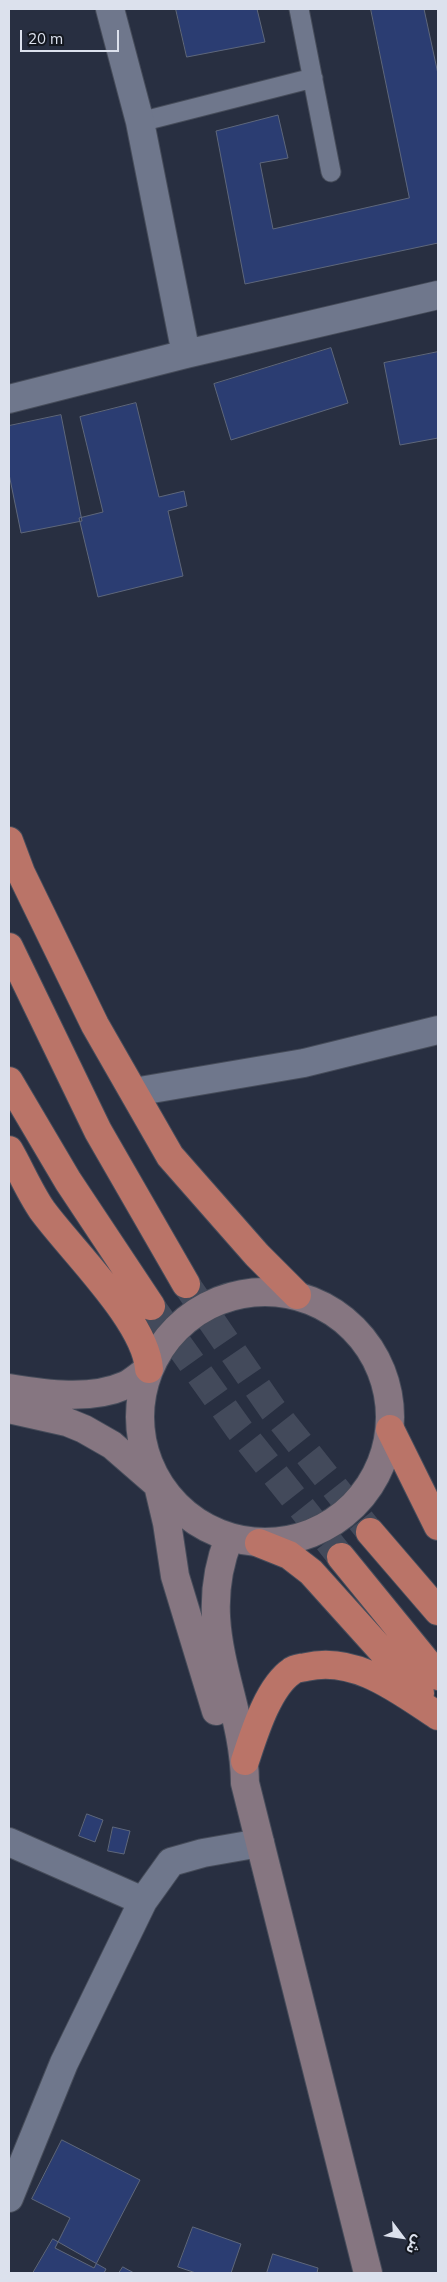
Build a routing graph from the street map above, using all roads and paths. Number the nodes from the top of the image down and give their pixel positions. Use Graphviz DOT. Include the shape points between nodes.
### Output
graph roads {
  1 [pos="110,9"];
  2 [pos="299,9"];
  3 [pos="313,78"];
  4 [pos="140,122"];
  5 [pos="331,172"];
  6 [pos="438,294"];
  7 [pos="186,354"];
  8 [pos="9,399"];
  9 [pos="9,842"];
  10 [pos="9,947"];
  11 [pos="438,1030"];
  12 [pos="9,1081"];
  13 [pos="134,1092"];
  14 [pos="9,1150"];
  15 [pos="186,1284"];
  16 [pos="297,1295"];
  17 [pos="151,1306"];
  18 [pos="148,1369"];
  19 [pos="9,1388"];
  20 [pos="9,1409"];
  21 [pos="390,1429"];
  22 [pos="158,1485"];
  23 [pos="438,1526"];
  24 [pos="370,1532"];
  25 [pos="229,1538"];
  26 [pos="258,1543"];
  27 [pos="341,1557"];
  28 [pos="438,1612"];
  29 [pos="438,1676"];
  30 [pos="438,1714"];
  31 [pos="245,1772"];
  32 [pos="9,1842"];
  33 [pos="260,1843"];
  34 [pos="143,1901"];
  35 [pos="9,2198"];
  36 [pos="368,2273"];
  1 -- 4 [label="street"];
  2 -- 3 [label="lane"];
  3 -- 4 [label="lane"];
  3 -- 5 [label="lane"];
  4 -- 7 [label="street"];
  6 -- 7 [label="street"];
  7 -- 8 [label="street"];
  9 -- 13 [label="highway" via="95,1025"];
  10 -- 15 [label="highway" via="98,1131"];
  11 -- 13 [label="street" via="304,1062"];
  12 -- 17 [label="highway" via="68,1181"];
  13 -- 16 [label="highway" via="170,1156"];
  14 -- 18 [label="highway" via="42,1209 113,1296 145,1348"];
  16 -- 18 [label="main road" via="267,1291 237,1294 209,1304 184,1321 163,1343"];
  16 -- 21 [label="main road" via="330,1309 357,1331 377,1360 389,1394"];
  18 -- 19 [label="main road" via="128,1384 99,1393"];
  18 -- 22 [label="main road" via="140,1398 139,1428 145,1458"];
  20 -- 22 [label="main road" via="84,1429 112,1445"];
  21 -- 23 [label="highway"];
  21 -- 26 [label="main road" via="383,1460 368,1489 347,1512 320,1530 298,1538"];
  22 -- 25 [label="main road" via="177,1508 201,1526"];
  22 -- 31 [label="main road" via="175,1576 227,1757"];
  24 -- 28 [label="highway"];
  25 -- 26 [label="main road"];
  25 -- 31 [label="main road" via="218,1574 215,1612 219,1651"];
  26 -- 30 [label="highway" via="288,1555 311,1572"];
  27 -- 29 [label="highway"];
  30 -- 31 [label="highway" via="387,1683 346,1666 317,1664 292,1670 276,1686 255,1731"];
  31 -- 33 [label="main road"];
  32 -- 34 [label="street"];
  33 -- 34 [label="street" via="171,1862"];
  33 -- 36 [label="main road"];
  34 -- 35 [label="street" via="64,2062"];
}
